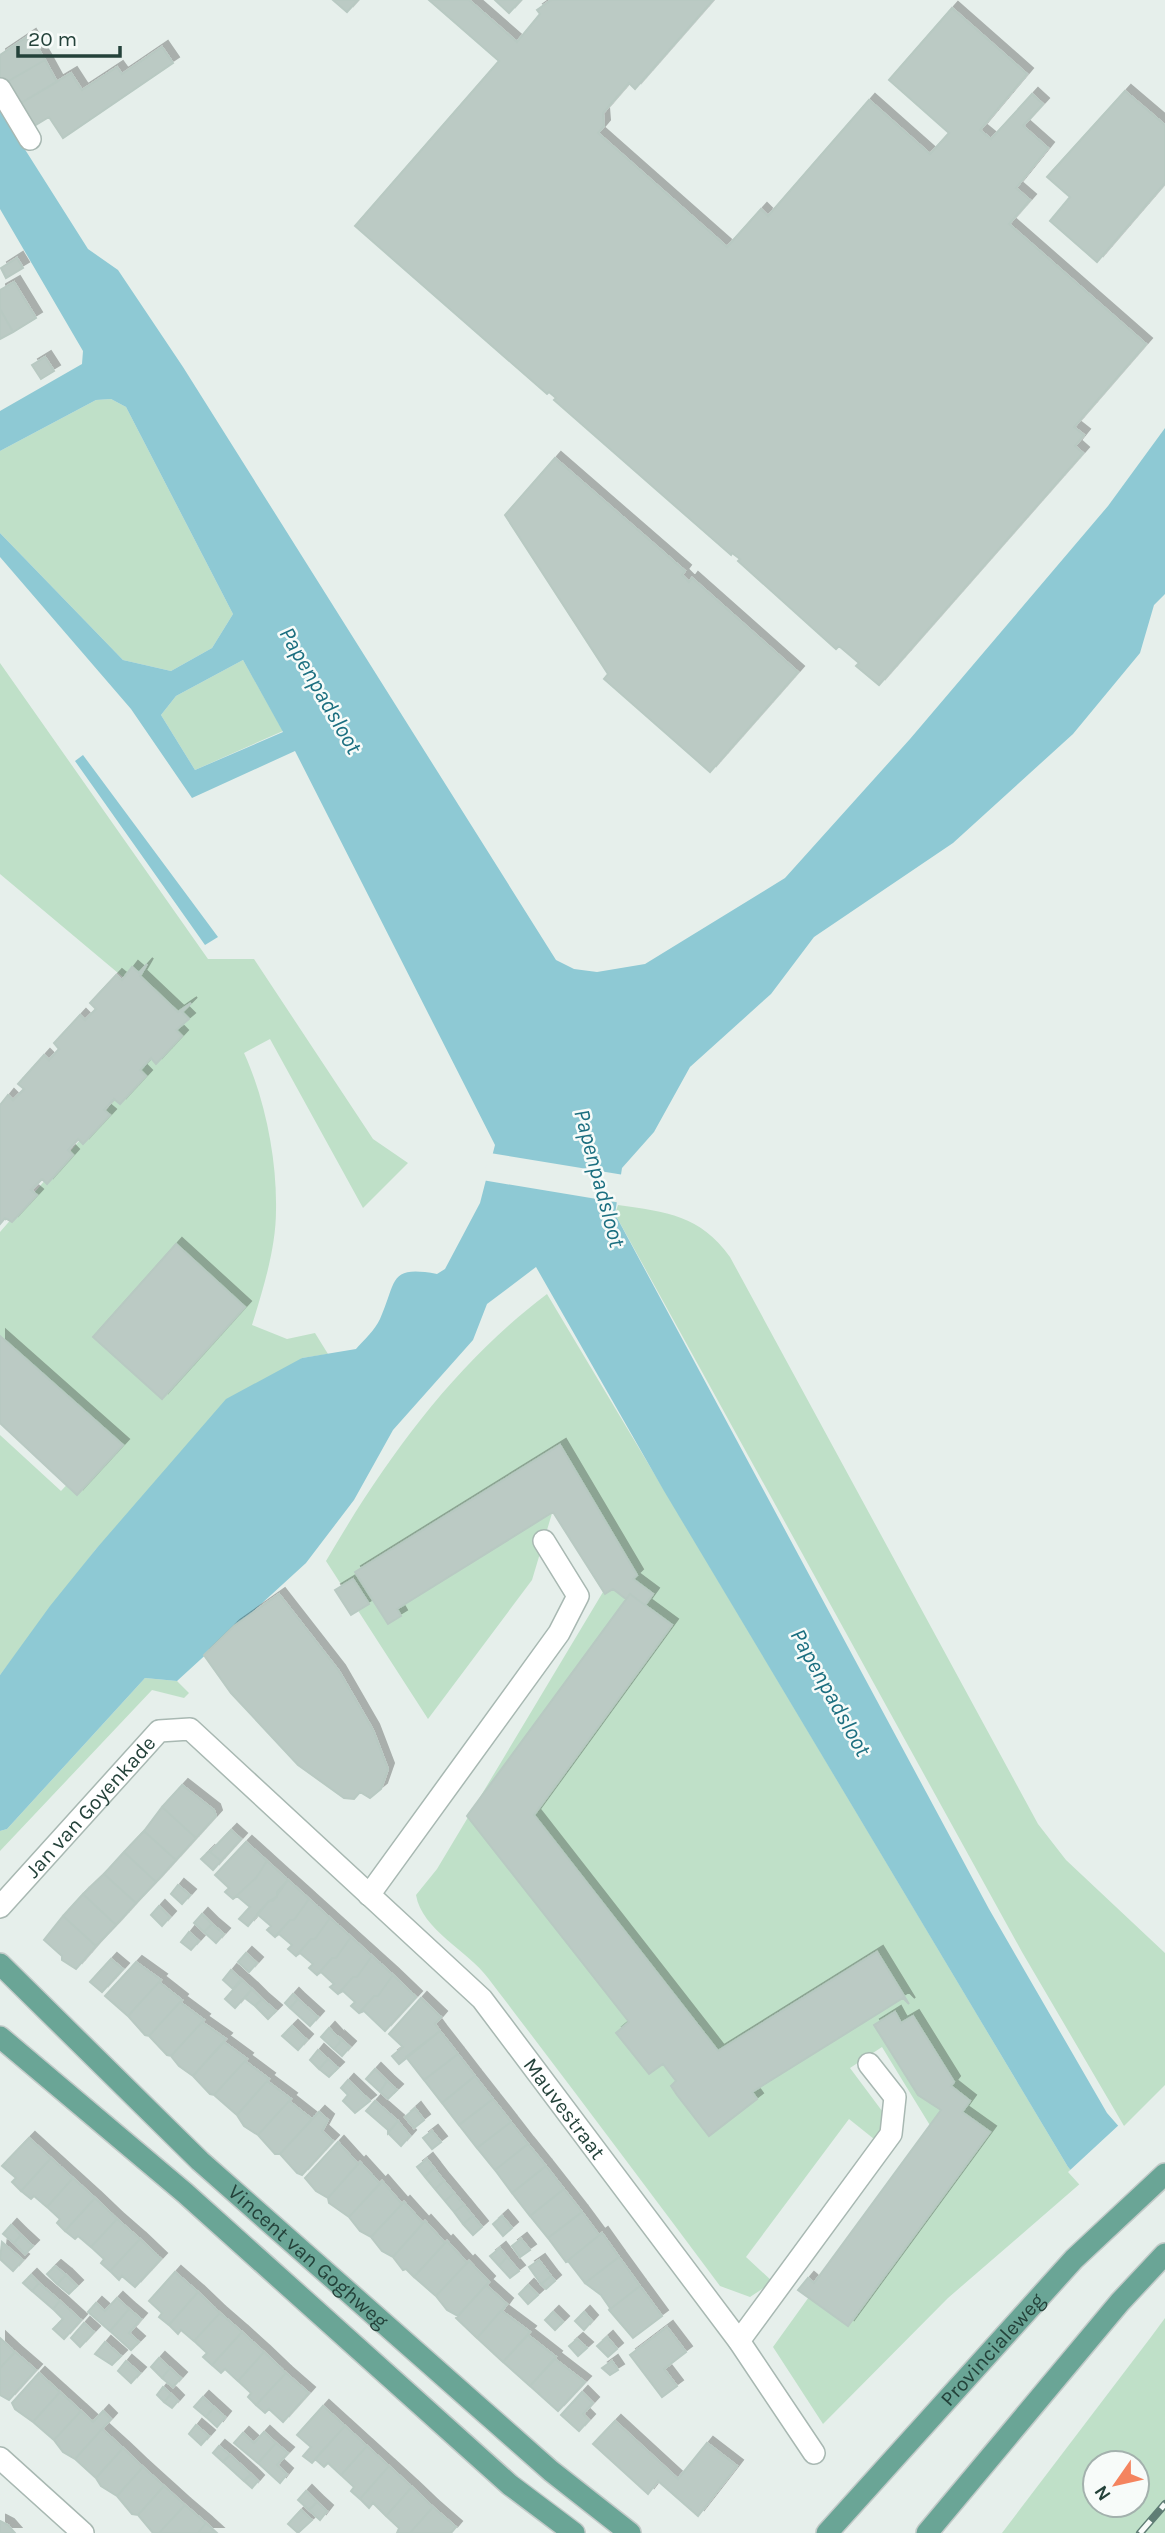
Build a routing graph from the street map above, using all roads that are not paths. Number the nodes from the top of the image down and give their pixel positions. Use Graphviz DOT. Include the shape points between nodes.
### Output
graph roads {
  1 [pos="0,89"];
  2 [pos="30,139"];
  3 [pos="544,1541"];
  4 [pos="190,1729"];
  5 [pos="369,1895"];
  6 [pos="0,1907"];
  7 [pos="0,1964"];
  8 [pos="0,2037"];
  9 [pos="869,2064"];
  10 [pos="1165,2174"];
  11 [pos="1165,2254"];
  12 [pos="739,2341"];
  13 [pos="814,2453"];
  14 [pos="0,2458"];
  15 [pos="83,2533"];
  16 [pos="573,2533"];
  17 [pos="630,2533"];
  18 [pos="827,2533"];
  19 [pos="928,2533"];
  1 -- 2 [label="street"];
  3 -- 5 [label="street" via="578,1596 559,1633"];
  4 -- 5 [label="street, Mauvestraat"];
  4 -- 6 [label="street, Jan van Goyenkade" via="159,1731"];
  5 -- 12 [label="street, Mauvestraat" via="482,1999"];
  7 -- 17 [label="main road, Vincent van Goghweg" via="200,2161 551,2471"];
  8 -- 16 [label="main road, Vincent van Goghweg" via="185,2193 510,2485"];
  9 -- 12 [label="street" via="895,2097 891,2134"];
  10 -- 18 [label="main road, Provincialeweg" via="1074,2259"];
  11 -- 19 [label="main road"];
  12 -- 13 [label="street, Mauvestraat"];
  14 -- 15 [label="street"];
}
